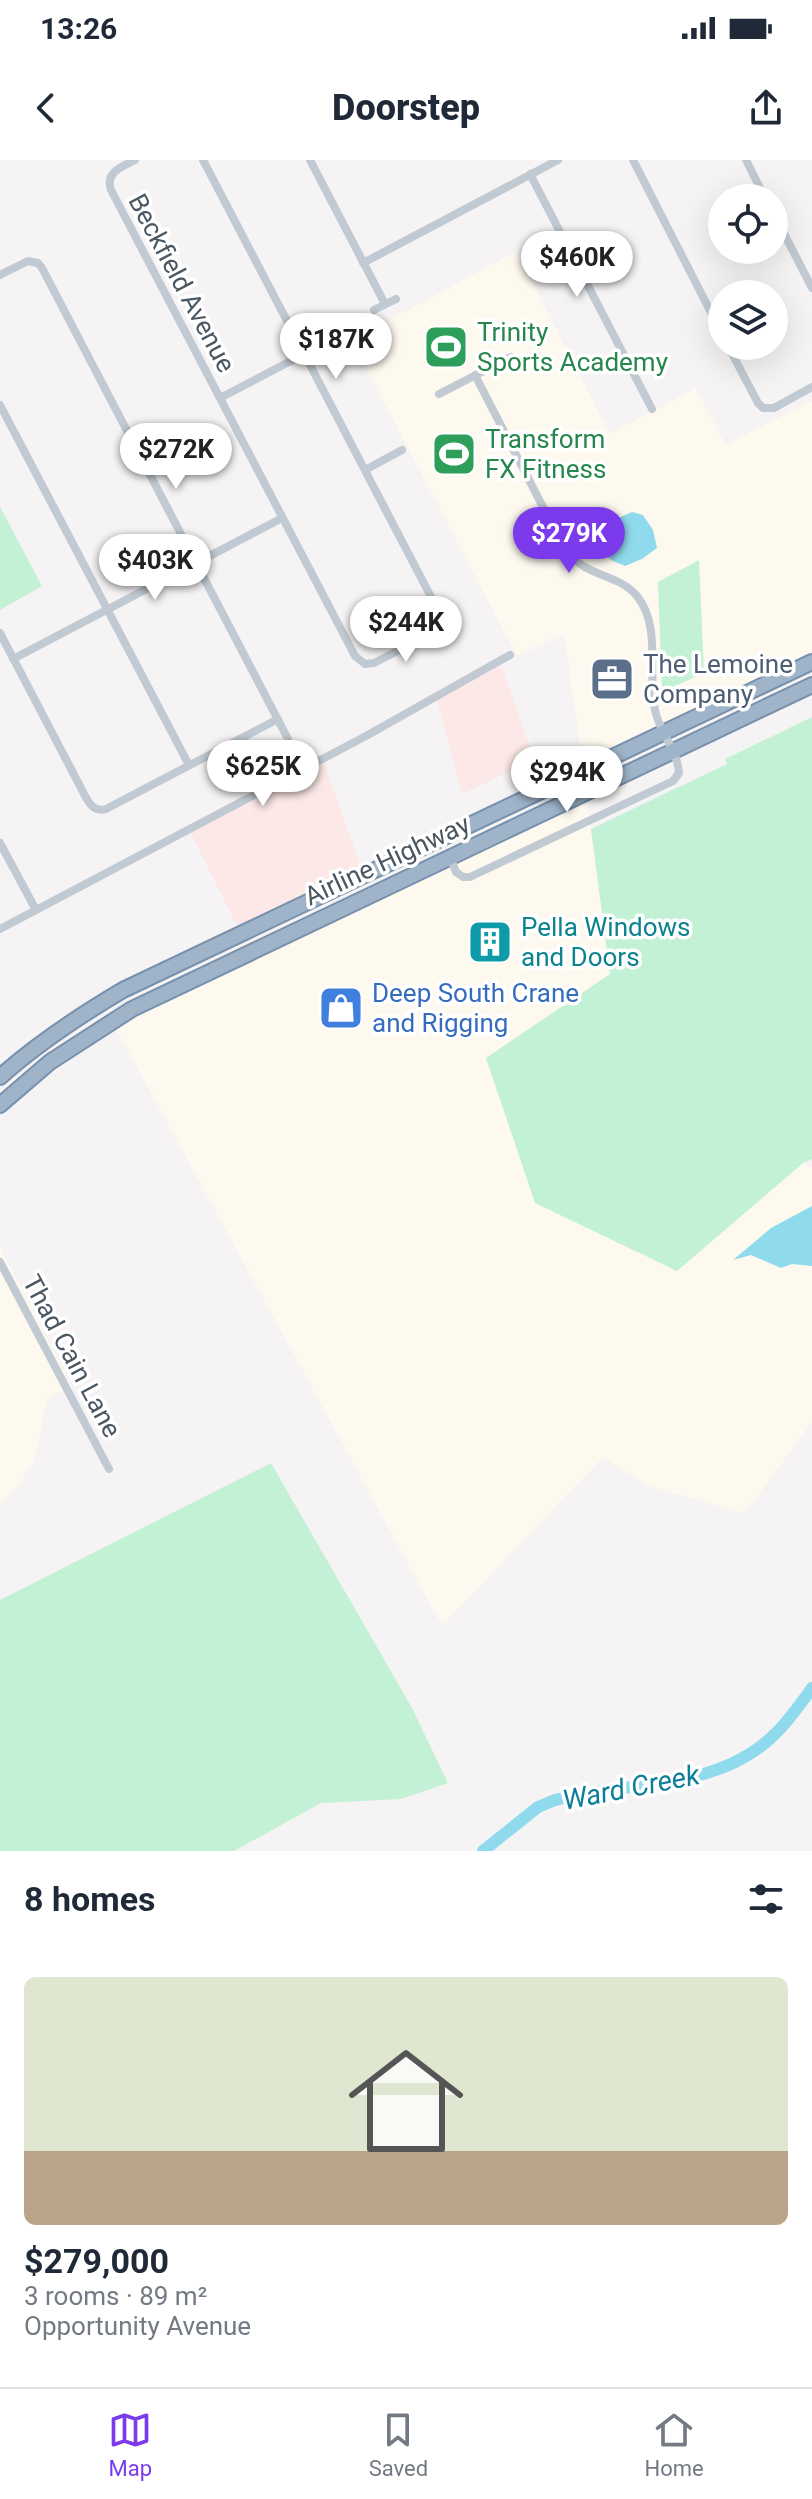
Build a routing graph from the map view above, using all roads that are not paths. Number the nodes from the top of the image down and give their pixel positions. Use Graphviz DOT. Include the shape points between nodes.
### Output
graph roads {
  1 [pos="135,160"];
  2 [pos="203,160"];
  3 [pos="310,160"];
  4 [pos="558,160"];
  5 [pos="633,160"];
  6 [pos="746,160"];
  7 [pos="530,174"];
  8 [pos="758,184"];
  9 [pos="788,241"];
  10 [pos="363,263"];
  11 [pos="0,275"];
  12 [pos="812,288"];
  13 [pos="396,299"];
  14 [pos="385,304"];
  15 [pos="708,307"];
  16 [pos="374,310"];
  17 [pos="304,354"];
  18 [pos="511,357"];
  19 [pos="735,360"];
  20 [pos="475,375"];
  21 [pos="812,387"];
  22 [pos="439,394"];
  23 [pos="220,398"];
  24 [pos="0,405"];
  25 [pos="652,409"];
  26 [pos="402,450"];
  27 [pos="365,470"];
  28 [pos="282,518"];
  29 [pos="195,563"];
  30 [pos="107,609"];
  31 [pos="0,633"];
  32 [pos="510,655"];
  33 [pos="13,659"];
  34 [pos="812,662"];
  35 [pos="812,685"];
  36 [pos="278,719"];
  37 [pos="664,732"];
  38 [pos="288,739"];
  39 [pos="672,751"];
  40 [pos="189,765"];
  41 [pos="0,843"];
  42 [pos="450,857"];
  43 [pos="392,862"];
  44 [pos="36,910"];
  45 [pos="0,929"];
  46 [pos="263,946"];
  47 [pos="0,1077"];
  48 [pos="0,1105"];
  49 [pos="0,1262"];
  50 [pos="109,1469"];
  1 -- 23 [label="street, Beckfield Avenue" via="114,172 109,182"];
  2 -- 17 [label="street"];
  3 -- 10 [label="street"];
  4 -- 7 [label="street"];
  5 -- 15 [label="street"];
  6 -- 8 [label="street"];
  7 -- 10 [label="street"];
  7 -- 25 [label="street"];
  9 -- 12 [label="street"];
  10 -- 14 [label="street"];
  11 -- 29 [label="street" via="28,261 38,263"];
  13 -- 14 [label="street"];
  14 -- 16 [label="street"];
  17 -- 23 [label="street"];
  17 -- 27 [label="street"];
  18 -- 20 [label="street"];
  19 -- 21 [label="street" via="758,403 767,409"];
  20 -- 22 [label="street"];
  20 -- 37 [label="street" via="562,544 586,568 624,584 647,612 655,710"];
  23 -- 28 [label="street, Beckfield Avenue"];
  24 -- 30 [label="street"];
  26 -- 27 [label="street"];
  27 -- 28 [label="street, Beckfield Avenue" via="441,616 434,632 365,664 355,656"];
  28 -- 29 [label="street"];
  29 -- 30 [label="street"];
  29 -- 36 [label="street"];
  30 -- 33 [label="street"];
  30 -- 40 [label="street"];
  31 -- 33 [label="street"];
  32 -- 44 [label="street"];
  33 -- 40 [label="street" via="96,809 106,809"];
  34 -- 37 [label="highway, Airline Highway"];
  35 -- 39 [label="highway, Airline Highway"];
  36 -- 38 [label="street"];
  36 -- 40 [label="street"];
  37 -- 39 [label="street"];
  37 -- 43 [label="highway, Airline Highway"];
  39 -- 42 [label="highway, Airline Highway"];
  39 -- 42 [label="street" via="680,768 677,778 646,795 470,877 456,872"];
  41 -- 44 [label="street"];
  42 -- 46 [label="highway, Airline Highway"];
  43 -- 46 [label="highway" via="264,929 259,936"];
  43 -- 47 [label="highway, Airline Highway" via="123,990 42,1042"];
  44 -- 45 [label="street"];
  46 -- 48 [label="highway, Airline Highway" via="132,1009 50,1062"];
  49 -- 50 [label="street, Thad Cain Lane"];
}
